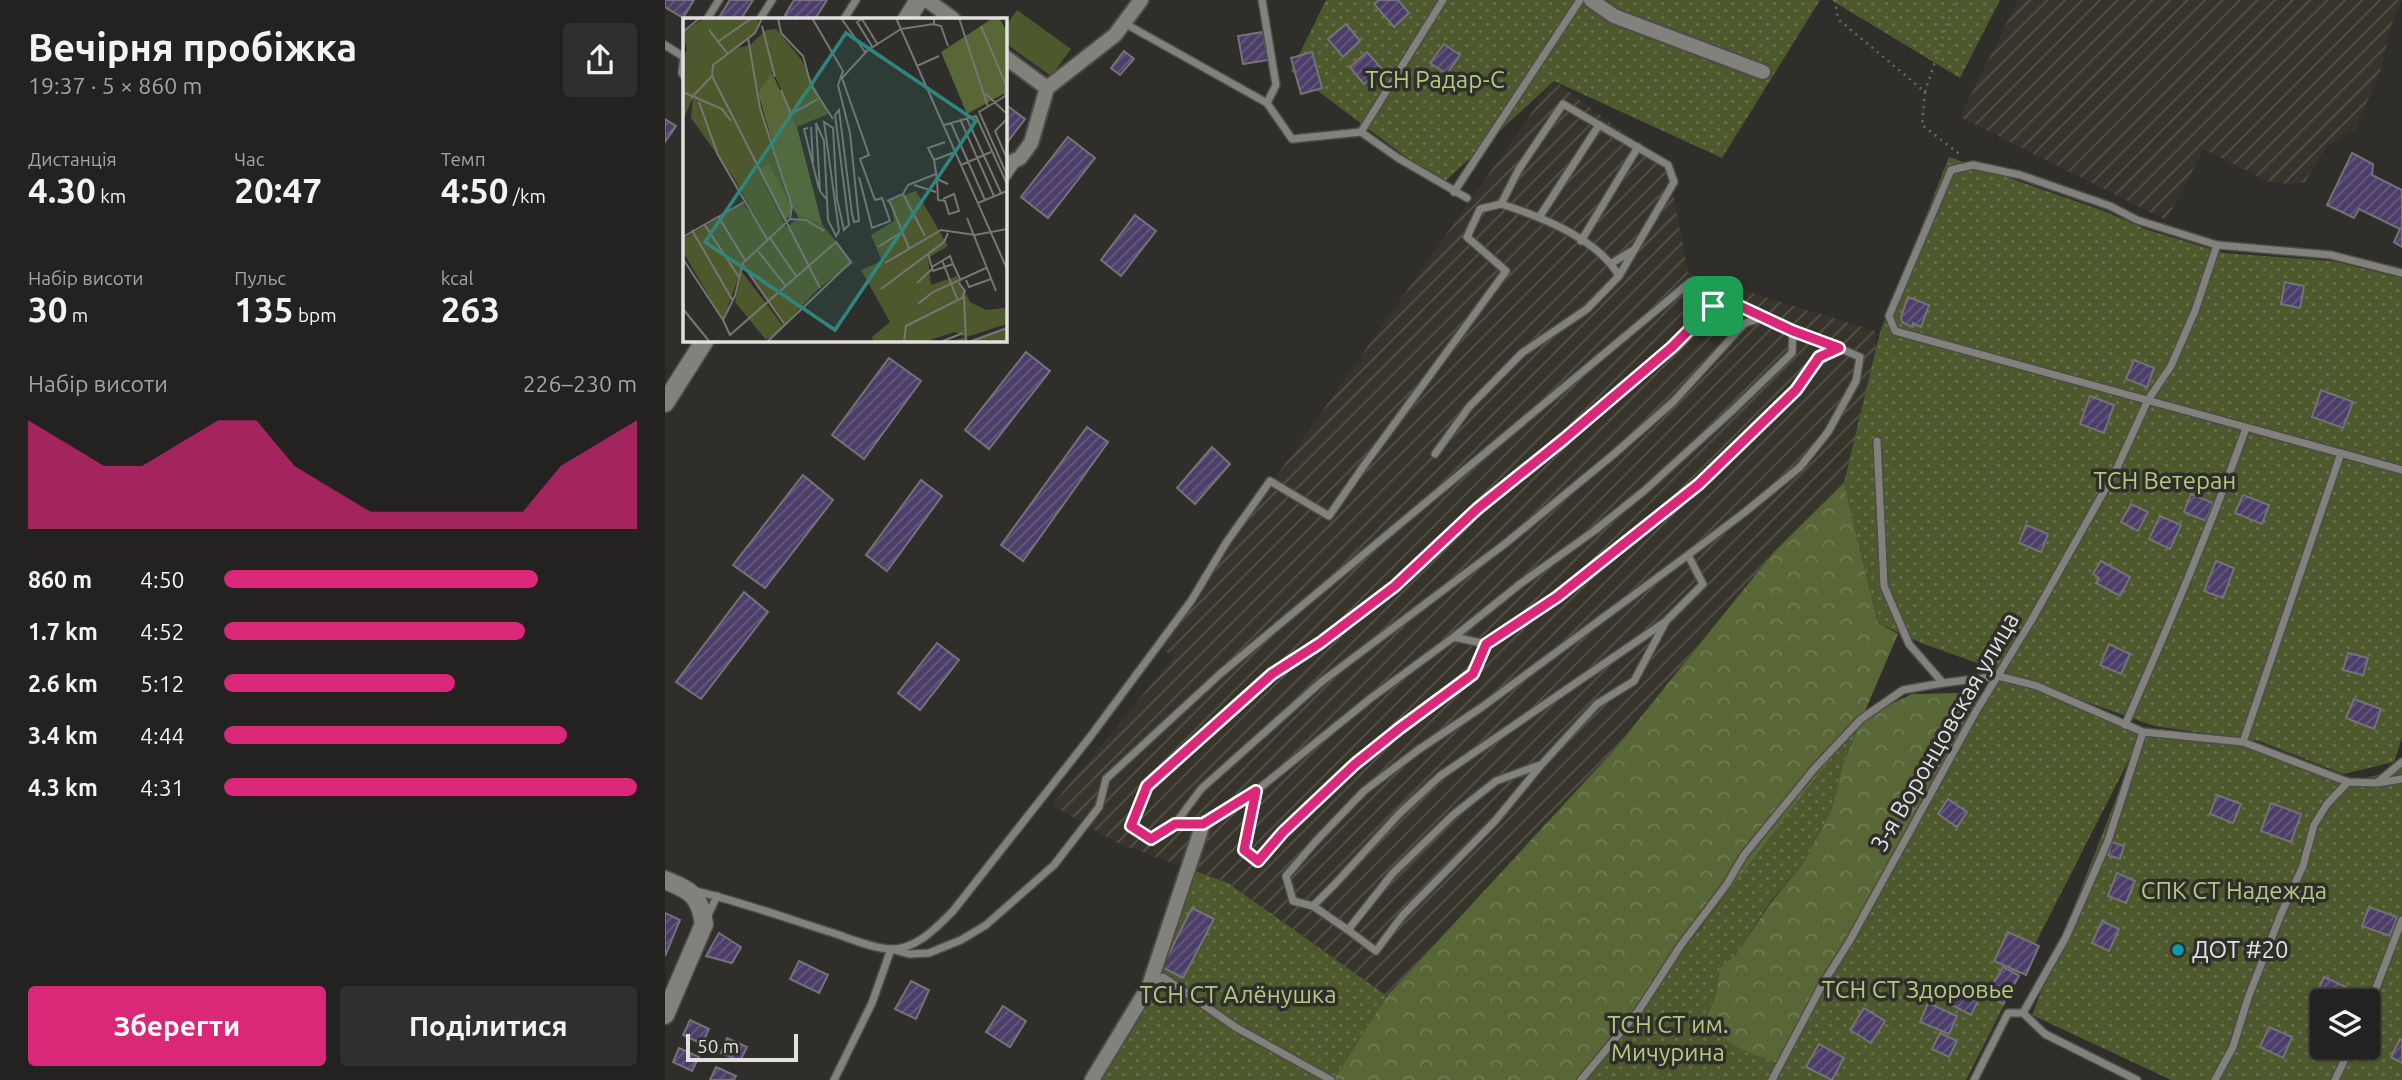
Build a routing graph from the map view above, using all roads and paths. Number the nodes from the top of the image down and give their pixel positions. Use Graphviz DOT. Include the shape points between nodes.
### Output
graph roads {
  1 [pos="719,0"];
  2 [pos="772,0"];
  3 [pos="856,0"];
  4 [pos="919,0"];
  5 [pos="927,0"];
  6 [pos="1141,0"];
  7 [pos="1262,0"];
  8 [pos="1443,0"];
  9 [pos="1580,0"];
  10 [pos="1591,0"];
  11 [pos="1835,0"];
  12 [pos="1955,0"];
  13 [pos="708,18"];
  14 [pos="761,18"];
  15 [pos="845,18"];
  16 [pos="908,18"];
  17 [pos="952,18"];
  18 [pos="1124,23"];
  19 [pos="665,45"];
  20 [pos="683,56"];
  21 [pos="1006,58"];
  22 [pos="1763,72"];
  23 [pos="1047,88"];
  24 [pos="1925,92"];
  25 [pos="1267,103"];
  26 [pos="1599,125"];
  27 [pos="1361,132"];
  28 [pos="1638,147"];
  29 [pos="1020,158"];
  30 [pos="1006,165"];
  31 [pos="1973,165"];
  32 [pos="1006,178"];
  33 [pos="1454,192"];
  34 [pos="1467,198"];
  35 [pos="1501,204"];
  36 [pos="1540,216"];
  37 [pos="1581,241"];
  38 [pos="2217,245"];
  39 [pos="1633,250"];
  40 [pos="1612,263"];
  41 [pos="2402,272"];
  42 [pos="1619,276"];
  43 [pos="1713,306"];
  44 [pos="1765,317"];
  45 [pos="1793,331"];
  46 [pos="704,341"];
  47 [pos="1839,348"];
  48 [pos="2148,400"];
  49 [pos="665,403"];
  50 [pos="2246,428"];
  51 [pos="1877,441"];
  52 [pos="2340,453"];
  53 [pos="1435,454"];
  54 [pos="2402,470"];
  55 [pos="1688,555"];
  56 [pos="1665,622"];
  57 [pos="1454,637"];
  58 [pos="1486,644"];
  59 [pos="1998,676"];
  60 [pos="1943,682"];
  61 [pos="2125,725"];
  62 [pos="2143,732"];
  63 [pos="2243,743"];
  64 [pos="2402,762"];
  65 [pos="1541,765"];
  66 [pos="2402,779"];
  67 [pos="2348,782"];
  68 [pos="2377,783"];
  69 [pos="1256,791"];
  70 [pos="1175,824"];
  71 [pos="1203,824"];
  72 [pos="665,880"];
  73 [pos="685,888"];
  74 [pos="717,896"];
  75 [pos="1313,906"];
  76 [pos="2402,920"];
  77 [pos="704,923"];
  78 [pos="1348,930"];
  79 [pos="891,949"];
  80 [pos="1149,986"];
  81 [pos="2376,989"];
  82 [pos="2023,1013"];
  83 [pos="665,1015"];
  84 [pos="2345,1059"];
  85 [pos="834,1080"];
  86 [pos="1092,1080"];
  87 [pos="1331,1080"];
  88 [pos="1581,1080"];
  89 [pos="1772,1080"];
  90 [pos="1973,1080"];
  91 [pos="2137,1080"];
  92 [pos="2215,1080"];
  93 [pos="2335,1080"];
  1 -- 13 [label="lane"];
  2 -- 14 [label="lane"];
  3 -- 15 [label="lane"];
  4 -- 16 [label="street"];
  5 -- 17 [label="street"];
  6 -- 18 [label="street"];
  7 -- 25 [label="lane" via="1276,85"];
  8 -- 27 [label="lane"];
  9 -- 33 [label="lane"];
  10 -- 22 [label="street" via="1614,16"];
  11 -- 24 [label="path" via="1838,19"];
  12 -- 24 [label="path"];
  18 -- 23 [label="street"];
  18 -- 25 [label="lane"];
  19 -- 20 [label="lane"];
  21 -- 23 [label="street"];
  23 -- 29 [label="street" via="1031,143"];
  24 -- 31 [label="path" via="1922,125"];
  25 -- 27 [label="lane" via="1292,138"];
  26 -- 28 [label="lane"];
  26 -- 35 [label="lane" via="1563,104"];
  26 -- 36 [label="lane"];
  27 -- 33 [label="lane"];
  28 -- 37 [label="lane"];
  28 -- 39 [label="lane" via="1668,164 1674,182"];
  29 -- 30 [label="street"];
  29 -- 32 [label="lane"];
  31 -- 38 [label="lane" via="2020,175"];
  31 -- 48 [label="lane" via="1951,170 1889,316 1895,331"];
  33 -- 34 [label="lane"];
  35 -- 36 [label="lane"];
  35 -- 79 [label="lane" via="1480,209 1467,237 1506,271 1329,516 1270,481 1191,601 953,911 923,938"];
  36 -- 37 [label="lane"];
  37 -- 40 [label="lane"];
  38 -- 41 [label="lane" via="2331,255"];
  38 -- 48 [label="lane, 3-я Воронцовская улица" via="2171,366"];
  39 -- 40 [label="lane"];
  39 -- 42 [label="lane"];
  40 -- 42 [label="lane"];
  42 -- 53 [label="lane" via="1587,309 1522,353 1469,407"];
  43 -- 44 [label="lane" via="1729,301"];
  43 -- 70 [label="lane" via="1672,347 1477,509 1395,586 1272,674 1147,786 1131,826 1151,839"];
  43 -- 79 [label="lane" via="1689,283 1220,674 1106,779 1099,807 1054,865 986,925 929,953"];
  44 -- 45 [label="lane"];
  44 -- 70 [label="lane" via="1745,323 1673,402 1506,543 1320,683 1201,789"];
  45 -- 47 [label="lane"];
  45 -- 57 [label="lane" via="1792,353 1673,465"];
  46 -- 49 [label="street"];
  47 -- 55 [label="lane" via="1860,357 1857,381 1828,432 1800,467"];
  47 -- 58 [label="lane" via="1819,357 1796,390 1699,484 1557,597"];
  48 -- 50 [label="lane"];
  48 -- 59 [label="lane, 3-я Воронцовская улица" via="2116,470"];
  50 -- 52 [label="lane"];
  50 -- 61 [label="lane"];
  51 -- 60 [label="lane" via="1884,586 1909,644"];
  52 -- 54 [label="lane"];
  52 -- 63 [label="lane"];
  55 -- 56 [label="lane" via="1703,584"];
  55 -- 75 [label="lane" via="1364,792 1286,876 1293,901"];
  56 -- 65 [label="lane" via="1634,681 1597,704"];
  56 -- 75 [label="lane" via="1440,776"];
  57 -- 58 [label="lane"];
  57 -- 69 [label="lane"];
  58 -- 69 [label="lane" via="1473,674 1355,764 1258,861 1244,850"];
  59 -- 60 [label="lane"];
  59 -- 61 [label="lane" via="2037,685"];
  59 -- 89 [label="lane, 3-я Воронцовская улица"];
  60 -- 88 [label="lane" via="1903,690 1882,704 1861,719 1814,769 1744,855 1639,1010"];
  61 -- 62 [label="lane"];
  62 -- 63 [label="lane"];
  62 -- 82 [label="lane" via="2108,841 2066,937"];
  63 -- 67 [label="lane"];
  64 -- 68 [label="lane"];
  65 -- 78 [label="lane" via="1496,782 1453,815 1393,873"];
  65 -- 78 [label="lane" via="1495,821 1402,916 1376,951"];
  66 -- 68 [label="lane"];
  67 -- 68 [label="lane"];
  67 -- 92 [label="lane" via="2314,825 2303,866 2248,998 2233,1047"];
  69 -- 71 [label="lane"];
  70 -- 71 [label="lane"];
  71 -- 80 [label="street"];
  72 -- 73 [label="street"];
  73 -- 74 [label="lane"];
  73 -- 77 [label="street" via="702,907"];
  74 -- 77 [label="lane"];
  74 -- 79 [label="lane"];
  75 -- 78 [label="lane"];
  76 -- 81 [label="lane"];
  77 -- 83 [label="street"];
  79 -- 85 [label="lane"];
  80 -- 86 [label="street"];
  80 -- 87 [label="lane" via="1163,977 1237,1028"];
  82 -- 90 [label="lane" via="2008,1013"];
  82 -- 91 [label="lane" via="2045,1034"];
  84 -- 93 [label="lane"];
}
